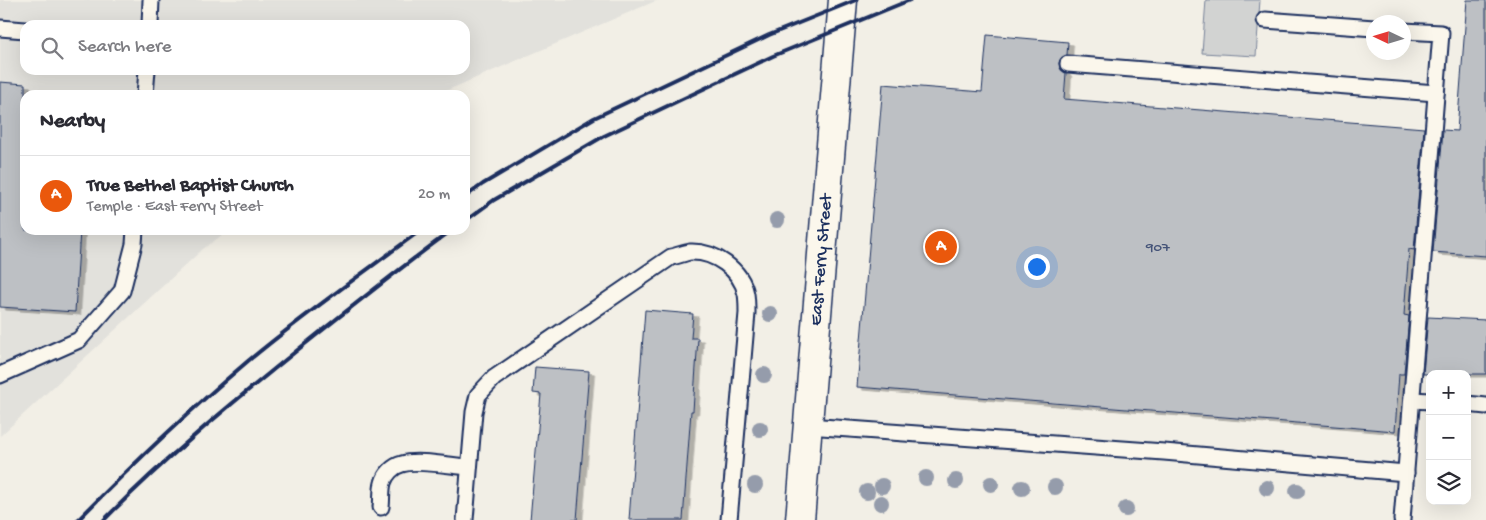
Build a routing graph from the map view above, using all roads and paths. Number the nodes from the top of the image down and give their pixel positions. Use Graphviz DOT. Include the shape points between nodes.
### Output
graph roads {
  1 [pos="152,0"];
  2 [pos="842,0"];
  3 [pos="150,20"];
  4 [pos="1265,20"];
  5 [pos="1366,27"];
  6 [pos="0,28"];
  7 [pos="20,30"];
  8 [pos="1411,31"];
  9 [pos="1068,64"];
  10 [pos="147,75"];
  11 [pos="145,90"];
  12 [pos="1436,93"];
  13 [pos="135,235"];
  14 [pos="0,375"];
  15 [pos="1412,400"];
  16 [pos="1426,402"];
  17 [pos="1471,404"];
  18 [pos="1486,406"];
  19 [pos="808,426"];
  20 [pos="469,467"];
  21 [pos="1406,473"];
  22 [pos="381,507"];
  23 [pos="464,520"];
  24 [pos="729,520"];
  25 [pos="800,520"];
  26 [pos="1402,520"];
  1 -- 3 [label="lane"];
  2 -- 19 [label="street, East Ferry Street"];
  4 -- 5 [label="lane"];
  6 -- 7 [label="lane"];
  8 -- 12 [label="lane" via="1440,33"];
  9 -- 12 [label="lane"];
  10 -- 11 [label="lane"];
  12 -- 15 [label="lane"];
  13 -- 14 [label="lane" via="122,291 78,340"];
  15 -- 16 [label="lane"];
  15 -- 21 [label="lane"];
  17 -- 18 [label="lane"];
  19 -- 21 [label="lane"];
  19 -- 25 [label="street, East Ferry Street"];
  20 -- 22 [label="lane" via="401,464 386,476"];
  20 -- 23 [label="lane"];
  20 -- 24 [label="lane" via="478,395 494,378 671,257 690,252 709,254 738,276 746,292 747,313"];
  21 -- 26 [label="lane"];
}
